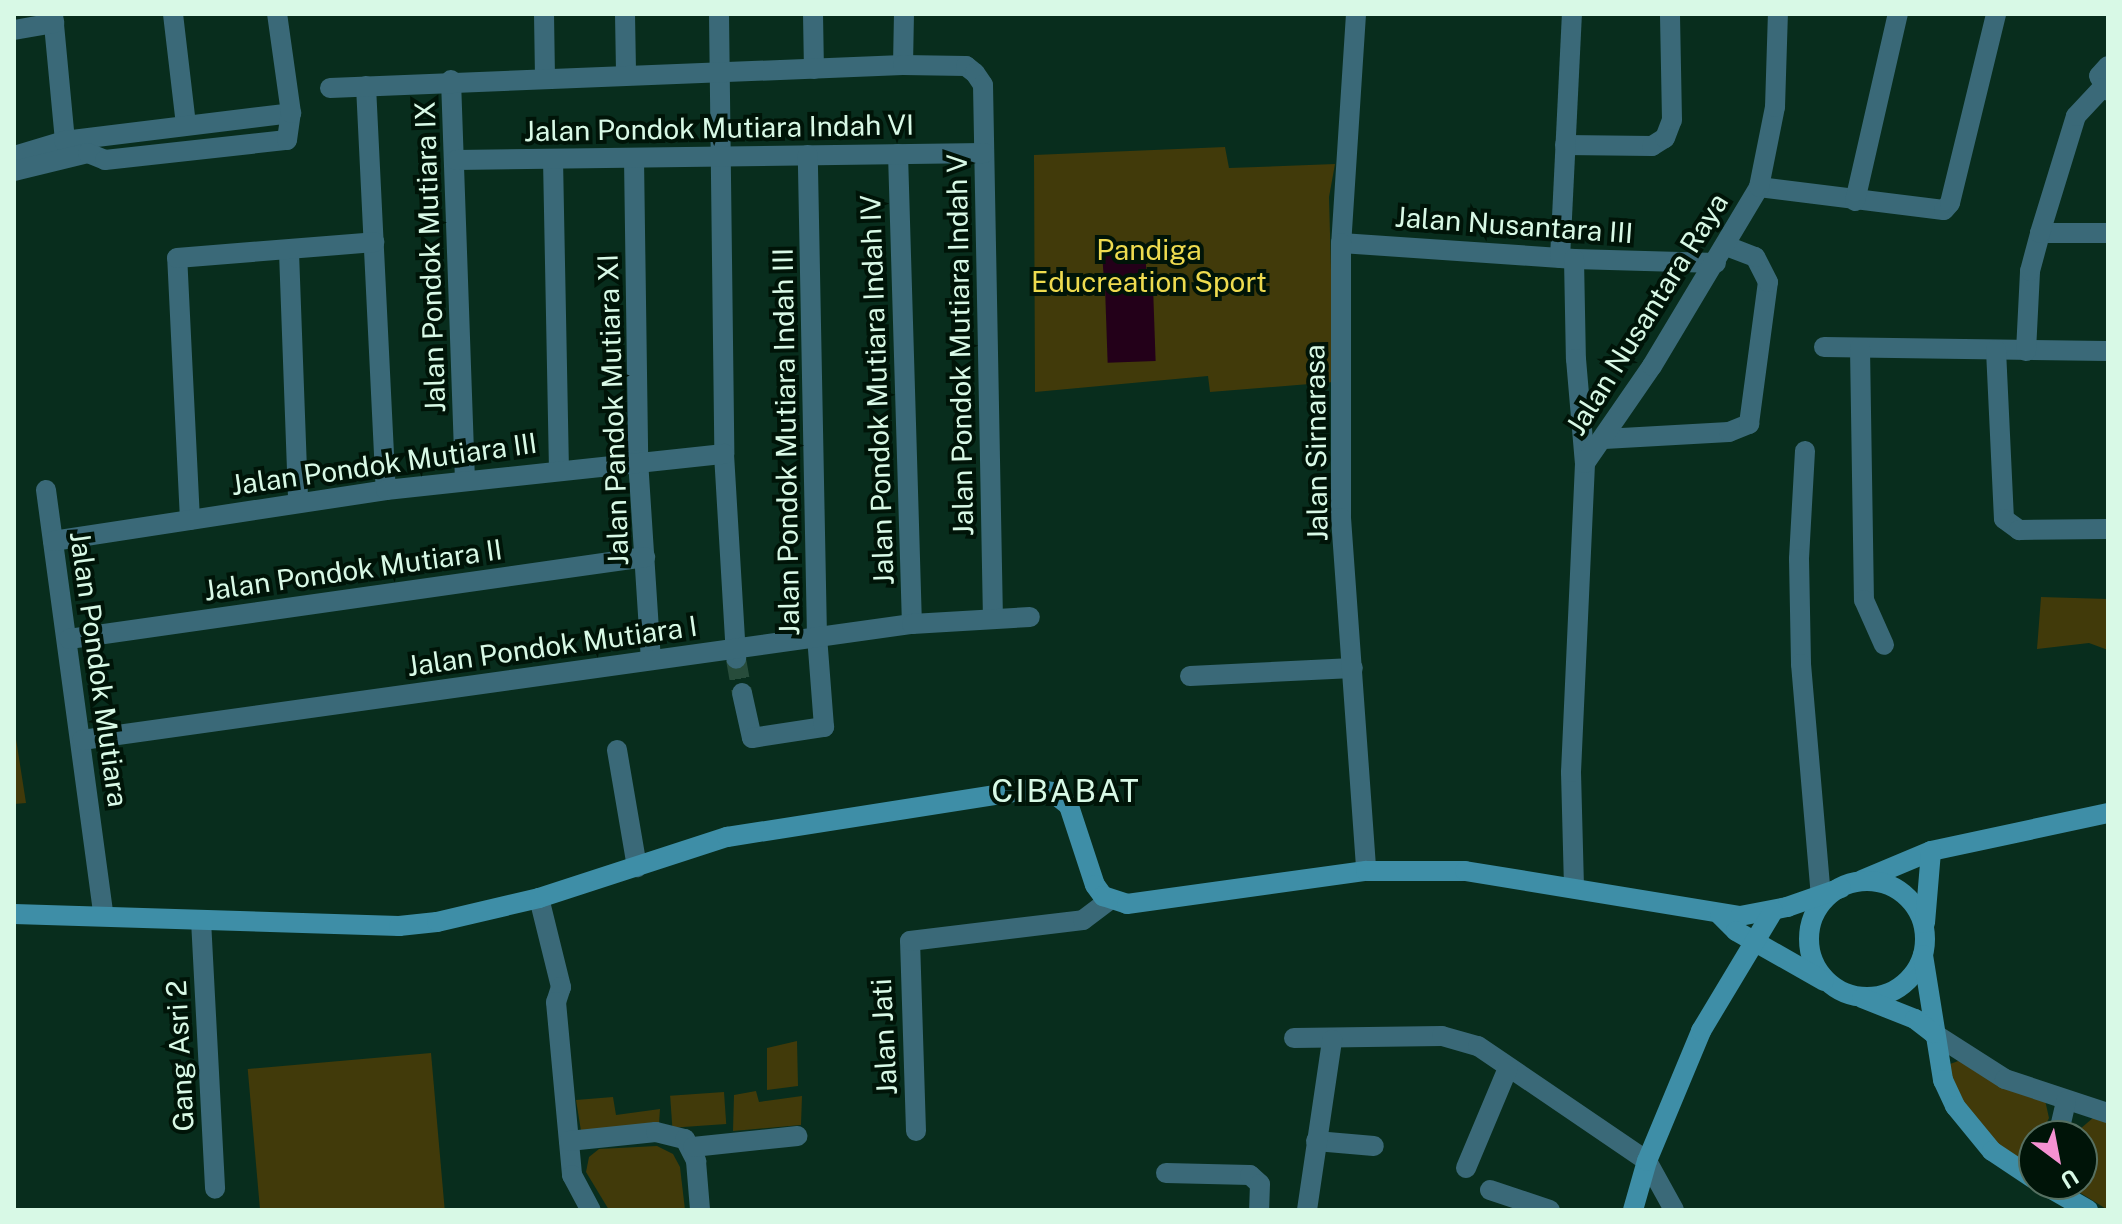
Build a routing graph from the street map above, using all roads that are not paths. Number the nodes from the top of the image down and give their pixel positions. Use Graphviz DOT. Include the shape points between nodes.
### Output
graph roads {
  1 [pos="173,14"];
  2 [pos="277,14"];
  3 [pos="544,14"];
  4 [pos="625,14"];
  5 [pos="719,14"];
  6 [pos="813,14"];
  7 [pos="904,14"];
  8 [pos="1356,14"];
  9 [pos="1572,14"];
  10 [pos="1670,14"];
  11 [pos="1778,14"];
  12 [pos="1898,14"];
  13 [pos="1996,14"];
  14 [pos="53,18"];
  15 [pos="14,30"];
  16 [pos="903,65"];
  17 [pos="2108,66"];
  18 [pos="814,69"];
  19 [pos="720,70"];
  20 [pos="626,73"];
  21 [pos="545,76"];
  22 [pos="451,80"];
  23 [pos="366,86"];
  24 [pos="330,88"];
  25 [pos="2105,90"];
  26 [pos="291,113"];
  27 [pos="186,125"];
  28 [pos="1565,145"];
  29 [pos="66,148"];
  30 [pos="984,153"];
  31 [pos="898,154"];
  32 [pos="808,155"];
  33 [pos="14,156"];
  34 [pos="721,157"];
  35 [pos="634,158"];
  36 [pos="553,159"];
  37 [pos="456,160"];
  38 [pos="14,171"];
  39 [pos="1759,187"];
  40 [pos="1855,201"];
  41 [pos="2040,233"];
  42 [pos="2108,233"];
  43 [pos="374,242"];
  44 [pos="1349,243"];
  45 [pos="289,252"];
  46 [pos="1721,255"];
  47 [pos="1567,259"];
  48 [pos="1824,347"];
  49 [pos="1860,348"];
  50 [pos="1996,350"];
  51 [pos="2026,351"];
  52 [pos="2108,351"];
  53 [pos="1604,439"];
  54 [pos="1805,451"];
  55 [pos="724,454"];
  56 [pos="638,460"];
  57 [pos="1585,463"];
  58 [pos="559,467"];
  59 [pos="465,481"];
  60 [pos="46,490"];
  61 [pos="386,490"];
  62 [pos="298,503"];
  63 [pos="190,520"];
  64 [pos="2108,529"];
  65 [pos="53,541"];
  66 [pos="645,557"];
  67 [pos="1030,617"];
  68 [pos="993,619"];
  69 [pos="912,624"];
  70 [pos="817,637"];
  71 [pos="69,639"];
  72 [pos="1884,645"];
  73 [pos="736,654"];
  74 [pos="651,660"];
  75 [pos="1353,668"];
  76 [pos="1190,676"];
  77 [pos="742,693"];
  78 [pos="82,740"];
  79 [pos="617,750"];
  80 [pos="2108,813"];
  81 [pos="1931,851"];
  82 [pos="637,867"];
  83 [pos="1366,871"];
  84 [pos="1846,886"];
  85 [pos="1574,887"];
  86 [pos="1821,895"];
  87 [pos="539,898"];
  88 [pos="1110,900"];
  89 [pos="1773,911"];
  90 [pos="103,913"];
  91 [pos="14,914"];
  92 [pos="1720,915"];
  93 [pos="201,920"];
  94 [pos="1752,940"];
  95 [pos="1924,944"];
  96 [pos="1828,983"];
  97 [pos="1860,997"];
  98 [pos="1933,1033"];
  99 [pos="1294,1038"];
  100 [pos="1332,1040"];
  101 [pos="1508,1068"];
  102 [pos="2066,1101"];
  103 [pos="2108,1113"];
  104 [pos="2062,1120"];
  105 [pos="916,1131"];
  106 [pos="797,1136"];
  107 [pos="569,1141"];
  108 [pos="1316,1141"];
  109 [pos="1374,1146"];
  110 [pos="693,1147"];
  111 [pos="1647,1161"];
  112 [pos="2018,1167"];
  113 [pos="1466,1168"];
  114 [pos="1166,1173"];
  115 [pos="215,1189"];
  116 [pos="1490,1190"];
  117 [pos="591,1210"];
  118 [pos="700,1210"];
  119 [pos="1259,1210"];
  120 [pos="1307,1210"];
  121 [pos="1550,1210"];
  122 [pos="1633,1210"];
  123 [pos="1674,1210"];
  1 -- 27 [label="street"];
  2 -- 26 [label="street"];
  3 -- 21 [label="street"];
  4 -- 20 [label="street"];
  5 -- 19 [label="street"];
  6 -- 18 [label="street"];
  7 -- 16 [label="street"];
  8 -- 44 [label="street, Jalan Sirnarasa"];
  9 -- 28 [label="street"];
  10 -- 28 [label="street" via="1672,120 1665,138 1652,146"];
  11 -- 39 [label="street, Jalan Nusantara Raya" via="1775,107"];
  12 -- 40 [label="street"];
  13 -- 40 [label="street" via="1950,203 1934,213"];
  14 -- 15 [label="street"];
  14 -- 29 [label="street"];
  16 -- 18 [label="street"];
  16 -- 30 [label="street, Jalan Pondok Mutiara Indah V" via="966,66 975,73 983,85"];
  17 -- 25 [label="street" via="2099,76"];
  18 -- 19 [label="street"];
  19 -- 20 [label="street"];
  19 -- 34 [label="street"];
  20 -- 21 [label="street"];
  21 -- 22 [label="street"];
  22 -- 23 [label="street"];
  22 -- 37 [label="street, Jalan Pondok Mutiara IX"];
  23 -- 24 [label="street"];
  23 -- 43 [label="street"];
  25 -- 41 [label="street" via="2076,116"];
  26 -- 27 [label="street"];
  26 -- 29 [label="street" via="292,131 277,143 105,160"];
  27 -- 29 [label="street"];
  28 -- 47 [label="street"];
  29 -- 33 [label="street"];
  29 -- 38 [label="street"];
  30 -- 31 [label="street, Jalan Pondok Mutiara Indah VI"];
  30 -- 68 [label="street, Jalan Pondok Mutiara Indah V"];
  31 -- 32 [label="street, Jalan Pondok Mutiara Indah VI"];
  31 -- 69 [label="street, Jalan Pondok Mutiara Indah IV"];
  32 -- 34 [label="street, Jalan Pondok Mutiara Indah VI"];
  32 -- 70 [label="street, Jalan Pondok Mutiara Indah III"];
  34 -- 35 [label="street, Jalan Pondok Mutiara Indah VI"];
  34 -- 55 [label="street"];
  35 -- 36 [label="street, Jalan Pondok Mutiara Indah VI"];
  35 -- 56 [label="street, Jalan Pandok Mutiara XI"];
  36 -- 37 [label="street, Jalan Pondok Mutiara Indah VI"];
  36 -- 58 [label="street"];
  37 -- 59 [label="street, Jalan Pondok Mutiara IX"];
  39 -- 40 [label="street"];
  39 -- 46 [label="street, Jalan Nusantara Raya"];
  41 -- 42 [label="street"];
  41 -- 51 [label="street" via="2030,271"];
  43 -- 45 [label="street"];
  43 -- 61 [label="street"];
  44 -- 47 [label="street, Jalan Nusantara III"];
  44 -- 75 [label="street, Jalan Sirnarasa" via="1341,518"];
  45 -- 62 [label="street"];
  45 -- 63 [label="street" via="177,258"];
  46 -- 47 [label="street, Jalan Nusantara III"];
  46 -- 53 [label="street, Jalan Nusantara Raya"];
  46 -- 53 [label="street" via="1755,257 1768,282 1749,424 1729,432"];
  47 -- 57 [label="street"];
  48 -- 49 [label="street"];
  49 -- 50 [label="street"];
  49 -- 72 [label="street" via="1864,600"];
  50 -- 51 [label="street"];
  50 -- 64 [label="street" via="2004,519 2019,530"];
  51 -- 52 [label="street"];
  53 -- 57 [label="street, Jalan Nusantara Raya"];
  54 -- 86 [label="street" via="1801,664"];
  55 -- 56 [label="street, Jalan Pondok Mutiara III"];
  55 -- 73 [label="street"];
  56 -- 58 [label="street, Jalan Pondok Mutiara III"];
  56 -- 66 [label="street, Jalan Pandok Mutiara XI"];
  57 -- 85 [label="street, Jalan Nusantara Raya" via="1571,772"];
  58 -- 59 [label="street, Jalan Pondok Mutiara III"];
  59 -- 61 [label="street, Jalan Pondok Mutiara III"];
  60 -- 65 [label="street, Jalan Pondok Mutiara"];
  61 -- 62 [label="street, Jalan Pondok Mutiara III"];
  62 -- 63 [label="street, Jalan Pondok Mutiara III"];
  63 -- 65 [label="street, Jalan Pondok Mutiara III"];
  65 -- 71 [label="street, Jalan Pondok Mutiara"];
  66 -- 71 [label="street, Jalan Pondok Mutiara II"];
  66 -- 74 [label="street, Jalan Pandok Mutiara XI"];
  67 -- 68 [label="street, Jalan Pondok Mutiara I"];
  68 -- 69 [label="street, Jalan Pondok Mutiara I"];
  69 -- 70 [label="street, Jalan Pondok Mutiara I"];
  70 -- 73 [label="street, Jalan Pondok Mutiara I"];
  70 -- 77 [label="street, Jalan Pondok Mutiara Indah III" via="824,727 752,738"];
  71 -- 78 [label="street, Jalan Pondok Mutiara"];
  73 -- 74 [label="street, Jalan Pondok Mutiara I"];
  74 -- 78 [label="street, Jalan Pondok Mutiara I"];
  75 -- 76 [label="street"];
  75 -- 83 [label="street, Jalan Sirnarasa"];
  78 -- 90 [label="street, Jalan Pondok Mutiara"];
  79 -- 82 [label="street"];
  80 -- 81 [label="main road"];
  81 -- 84 [label="main road"];
  81 -- 95 [label="main road"];
  82 -- 87 [label="main road"];
  82 -- 88 [label="main road" via="727,837 1035,789 1052,792 1069,806 1095,885"];
  83 -- 85 [label="main road" via="1465,871"];
  83 -- 88 [label="main road" via="1127,904"];
  84 -- 86 [label="main road"];
  84 -- 95 [label="main road" via="1885,884 1900,892 1921,918"];
  84 -- 96 [label="main road" via="1814,914 1809,932 1816,969"];
  85 -- 92 [label="main road"];
  86 -- 89 [label="main road"];
  87 -- 93 [label="main road" via="399,926"];
  87 -- 107 [label="street" via="551,968 561,987 556,1002"];
  88 -- 105 [label="street, Jalan Jati" via="1083,920 910,941"];
  89 -- 92 [label="main road"];
  89 -- 94 [label="main road"];
  90 -- 91 [label="main road"];
  90 -- 93 [label="main road"];
  92 -- 94 [label="main road"];
  93 -- 115 [label="street, Gang Asri 2"];
  94 -- 96 [label="main road"];
  94 -- 111 [label="main road" via="1701,1031"];
  95 -- 97 [label="main road" via="1917,968 1894,991"];
  95 -- 98 [label="main road"];
  96 -- 97 [label="main road"];
  97 -- 98 [label="main road" via="1915,1019"];
  98 -- 102 [label="street" via="2005,1079"];
  98 -- 112 [label="main road" via="1943,1080 1970,1128"];
  99 -- 100 [label="street"];
  100 -- 101 [label="street" via="1442,1036 1478,1046"];
  100 -- 108 [label="street"];
  101 -- 111 [label="street"];
  101 -- 113 [label="street"];
  102 -- 103 [label="street"];
  102 -- 104 [label="street"];
  106 -- 110 [label="street"];
  107 -- 110 [label="street" via="656,1132 685,1139"];
  107 -- 117 [label="street" via="572,1175"];
  108 -- 109 [label="street"];
  108 -- 120 [label="street"];
  110 -- 118 [label="street"];
  111 -- 122 [label="main road"];
  111 -- 123 [label="street"];
  114 -- 119 [label="street" via="1250,1175 1260,1184"];
  116 -- 121 [label="street"];
}
